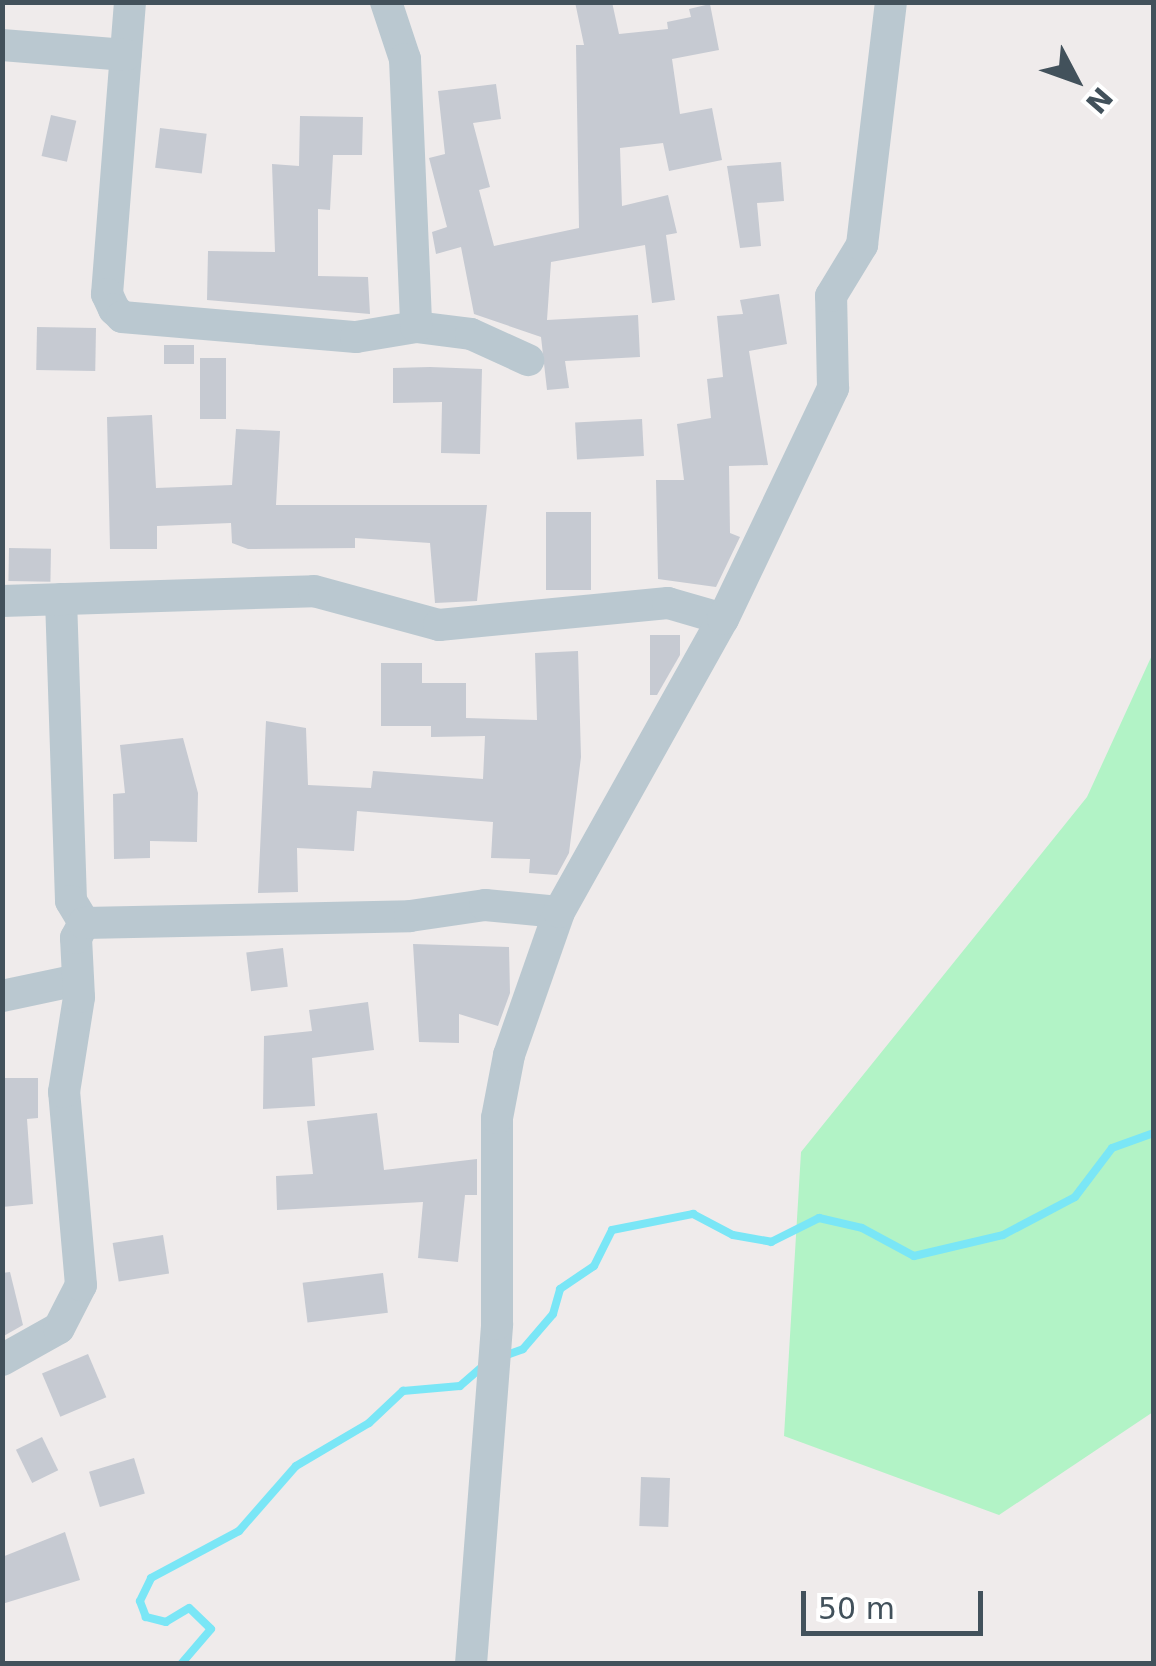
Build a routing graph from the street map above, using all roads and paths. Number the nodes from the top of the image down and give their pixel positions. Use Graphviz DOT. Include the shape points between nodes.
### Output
graph roads {
  1 [pos="130,2"];
  2 [pos="386,2"];
  3 [pos="891,2"];
  4 [pos="2,44"];
  5 [pos="126,54"];
  6 [pos="416,328"];
  7 [pos="528,360"];
  8 [pos="61,599"];
  9 [pos="2,601"];
  10 [pos="722,619"];
  11 [pos="560,912"];
  12 [pos="84,923"];
  13 [pos="74,981"];
  14 [pos="2,996"];
  15 [pos="2,1360"];
  16 [pos="470,1664"];
  1 -- 5 [label="street"];
  2 -- 6 [label="street" via="404,59"];
  3 -- 10 [label="street" via="862,245 831,296 832,388"];
  4 -- 5 [label="street"];
  5 -- 6 [label="street" via="107,294 122,317 356,337"];
  6 -- 7 [label="street" via="492,340"];
  8 -- 9 [label="street"];
  8 -- 10 [label="street" via="314,591 439,625 668,603"];
  8 -- 12 [label="street" via="70,902"];
  10 -- 11 [label="street"];
  11 -- 12 [label="street" via="485,905 410,916"];
  11 -- 16 [label="street" via="509,1055 497,1118 496,1362"];
  12 -- 13 [label="street"];
  13 -- 14 [label="street"];
  13 -- 15 [label="street" via="79,997 64,1113 81,1285 59,1328"];
}
